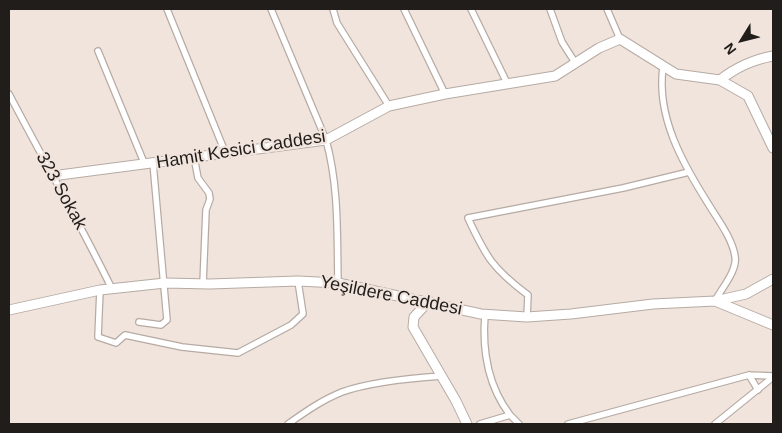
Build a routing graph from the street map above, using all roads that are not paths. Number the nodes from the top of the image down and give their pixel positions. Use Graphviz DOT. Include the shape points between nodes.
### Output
graph roads {
  1 [pos="167,9"];
  2 [pos="271,9"];
  3 [pos="333,9"];
  4 [pos="404,9"];
  5 [pos="471,9"];
  6 [pos="550,9"];
  7 [pos="607,9"];
  8 [pos="620,39"];
  9 [pos="98,51"];
  10 [pos="773,56"];
  11 [pos="576,64"];
  12 [pos="663,67"];
  13 [pos="720,80"];
  14 [pos="508,85"];
  15 [pos="9,94"];
  16 [pos="445,94"];
  17 [pos="389,106"];
  18 [pos="326,140"];
  19 [pos="773,148"];
  20 [pos="225,152"];
  21 [pos="194,157"];
  22 [pos="149,164"];
  23 [pos="689,172"];
  24 [pos="52,176"];
  25 [pos="773,279"];
  26 [pos="298,281"];
  27 [pos="165,282"];
  28 [pos="338,283"];
  29 [pos="202,284"];
  30 [pos="100,290"];
  31 [pos="112,290"];
  32 [pos="428,301"];
  33 [pos="714,301"];
  34 [pos="9,310"];
  35 [pos="485,314"];
  36 [pos="526,317"];
  37 [pos="139,322"];
  38 [pos="773,324"];
  39 [pos="749,375"];
  40 [pos="442,376"];
  41 [pos="773,377"];
  42 [pos="758,390"];
  43 [pos="510,415"];
  44 [pos="288,424"];
  45 [pos="466,424"];
  46 [pos="480,424"];
  47 [pos="519,424"];
  48 [pos="568,424"];
  49 [pos="715,424"];
  1 -- 20 [label="street"];
  2 -- 18 [label="street"];
  3 -- 17 [label="street" via="337,23"];
  4 -- 16 [label="street"];
  5 -- 14 [label="street"];
  6 -- 11 [label="street" via="562,42"];
  7 -- 8 [label="street"];
  8 -- 11 [label="street, Hamit Kesici Caddesi" via="599,48"];
  8 -- 12 [label="street"];
  9 -- 22 [label="street"];
  10 -- 13 [label="street" via="731,72"];
  11 -- 14 [label="street, Hamit Kesici Caddesi" via="545,79"];
  12 -- 13 [label="street" via="676,74"];
  12 -- 23 [label="street" via="660,87 673,139"];
  13 -- 19 [label="street" via="748,96"];
  14 -- 16 [label="street, Hamit Kesici Caddesi"];
  15 -- 24 [label="street, 323 Sokak"];
  16 -- 17 [label="street, Hamit Kesici Caddesi"];
  17 -- 18 [label="street, Hamit Kesici Caddesi"];
  18 -- 20 [label="street, Hamit Kesici Caddesi"];
  18 -- 28 [label="street" via="336,200"];
  20 -- 21 [label="street, Hamit Kesici Caddesi"];
  21 -- 22 [label="street, Hamit Kesici Caddesi"];
  21 -- 29 [label="street" via="198,178 210,199 206,210"];
  22 -- 24 [label="street, Hamit Kesici Caddesi"];
  22 -- 27 [label="street"];
  23 -- 33 [label="street" via="723,227 736,257 732,271"];
  23 -- 36 [label="street" via="468,218 496,269 528,295"];
  24 -- 31 [label="street, 323 Sokak" via="84,231"];
  25 -- 33 [label="street" via="746,294"];
  26 -- 28 [label="street, Yeşildere Caddesi"];
  26 -- 29 [label="street, Yeşildere Caddesi"];
  26 -- 30 [label="street" via="303,314 291,325 238,353 182,347 125,335 116,342 98,337"];
  27 -- 29 [label="street, Yeşildere Caddesi"];
  27 -- 31 [label="street, Yeşildere Caddesi"];
  27 -- 37 [label="street" via="167,320 161,325"];
  28 -- 32 [label="street, Yeşildere Caddesi"];
  30 -- 31 [label="street, Yeşildere Caddesi"];
  30 -- 34 [label="street, Yeşildere Caddesi"];
  32 -- 35 [label="street, Yeşildere Caddesi"];
  32 -- 40 [label="street" via="412,323"];
  33 -- 36 [label="street, Yeşildere Caddesi"];
  33 -- 38 [label="street"];
  35 -- 36 [label="street, Yeşildere Caddesi"];
  35 -- 43 [label="street" via="484,332 492,385"];
  39 -- 41 [label="street"];
  39 -- 42 [label="street"];
  39 -- 48 [label="street"];
  40 -- 44 [label="street" via="410,378 343,392 310,408"];
  40 -- 45 [label="street"];
  41 -- 42 [label="street"];
  42 -- 49 [label="street"];
  43 -- 46 [label="street"];
  43 -- 47 [label="street"];
}
